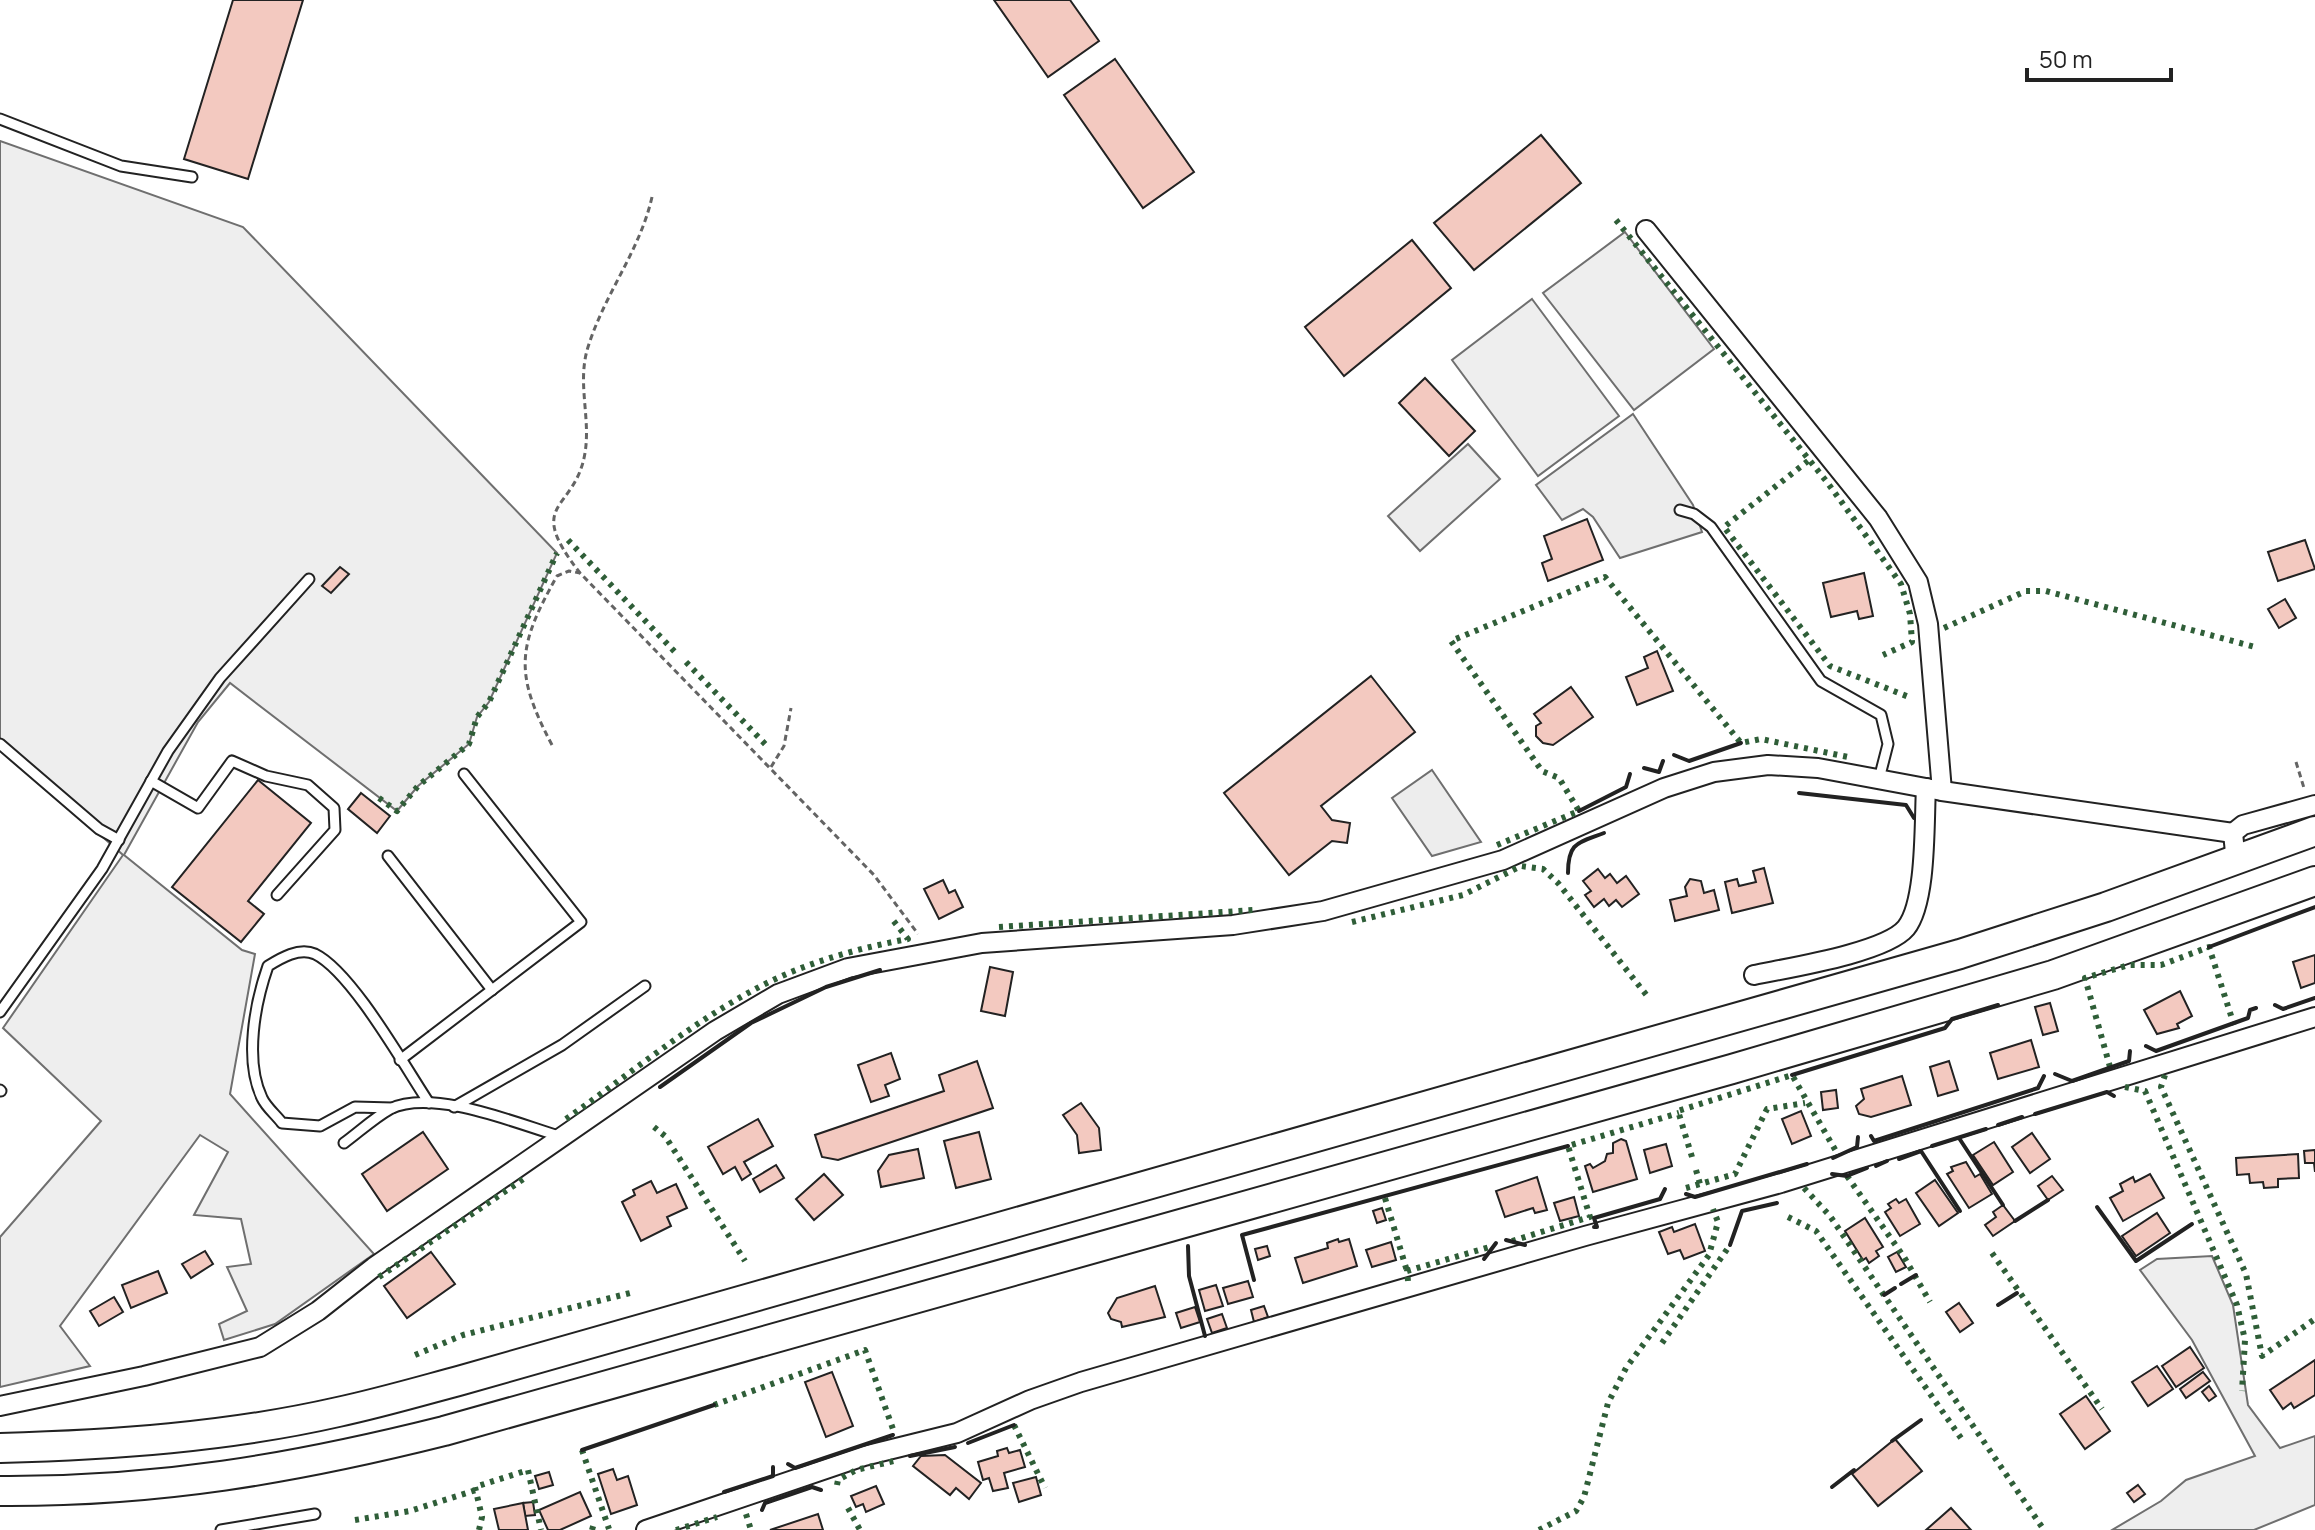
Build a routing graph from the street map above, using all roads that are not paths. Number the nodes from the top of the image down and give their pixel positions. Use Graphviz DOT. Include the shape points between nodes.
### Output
graph roads {
  1 [pos="0,119"];
  2 [pos="192,177"];
  3 [pos="1646,230"];
  4 [pos="1680,510"];
  5 [pos="309,579"];
  6 [pos="0,744"];
  7 [pos="464,774"];
  8 [pos="1879,779"];
  9 [pos="151,781"];
  10 [pos="1934,789"];
  11 [pos="2313,814"];
  12 [pos="2233,833"];
  13 [pos="119,840"];
  14 [pos="388,856"];
  15 [pos="2236,862"];
  16 [pos="2315,881"];
  17 [pos="277,895"];
  18 [pos="1754,975"];
  19 [pos="645,986"];
  20 [pos="492,990"];
  21 [pos="0,1012"];
  22 [pos="2315,1017"];
  23 [pos="400,1060"];
  24 [pos="429,1103"];
  25 [pos="454,1107"];
  26 [pos="392,1108"];
  27 [pos="565,1138"];
  28 [pos="344,1143"];
  29 [pos="0,1406"];
  30 [pos="0,1448"];
  31 [pos="0,1491"];
  32 [pos="315,1514"];
  33 [pos="221,1530"];
  34 [pos="646,1530"];
  1 -- 2 [label="lane" via="121,166"];
  3 -- 10 [label="street" via="1878,518 1918,582 1928,624"];
  4 -- 8 [label="lane" via="1711,527 1821,681 1881,715 1888,744"];
  5 -- 9 [label="lane" via="220,678"];
  6 -- 13 [label="lane"];
  7 -- 20 [label="lane" via="581,922"];
  8 -- 10 [label="street"];
  8 -- 27 [label="street" via="1768,765 1714,772 1664,788 1503,860 1323,911 1233,925 928,951 848,968 756,1005"];
  9 -- 13 [label="lane"];
  9 -- 17 [label="lane" via="198,808 232,761 266,776 308,785 334,808 335,830"];
  10 -- 12 [label="street"];
  10 -- 18 [label="street" via="1916,906 1906,928 1866,949"];
  11 -- 12 [label="street" via="2243,825"];
  11 -- 15 [label="highway"];
  12 -- 15 [label="street"];
  13 -- 21 [label="lane"];
  14 -- 20 [label="lane"];
  15 -- 30 [label="highway" via="1933,962 462,1380 337,1412 217,1432 94,1446"];
  16 -- 31 [label="highway" via="2053,975 459,1427 320,1462 184,1482 71,1492"];
  19 -- 25 [label="lane" via="562,1045"];
  20 -- 23 [label="lane"];
  22 -- 34 [label="street" via="1781,1183 1081,1382 957,1433 864,1456"];
  23 -- 24 [label="lane"];
  23 -- 26 [label="lane" via="363,1004 313,953 289,954 268,966 259,990 253,1071 263,1100 282,1123 320,1126 355,1107"];
  24 -- 25 [label="lane"];
  24 -- 26 [label="lane"];
  25 -- 27 [label="lane"];
  26 -- 28 [label="lane"];
  27 -- 29 [label="street" via="260,1347"];
  32 -- 33 [label="lane"];
}
